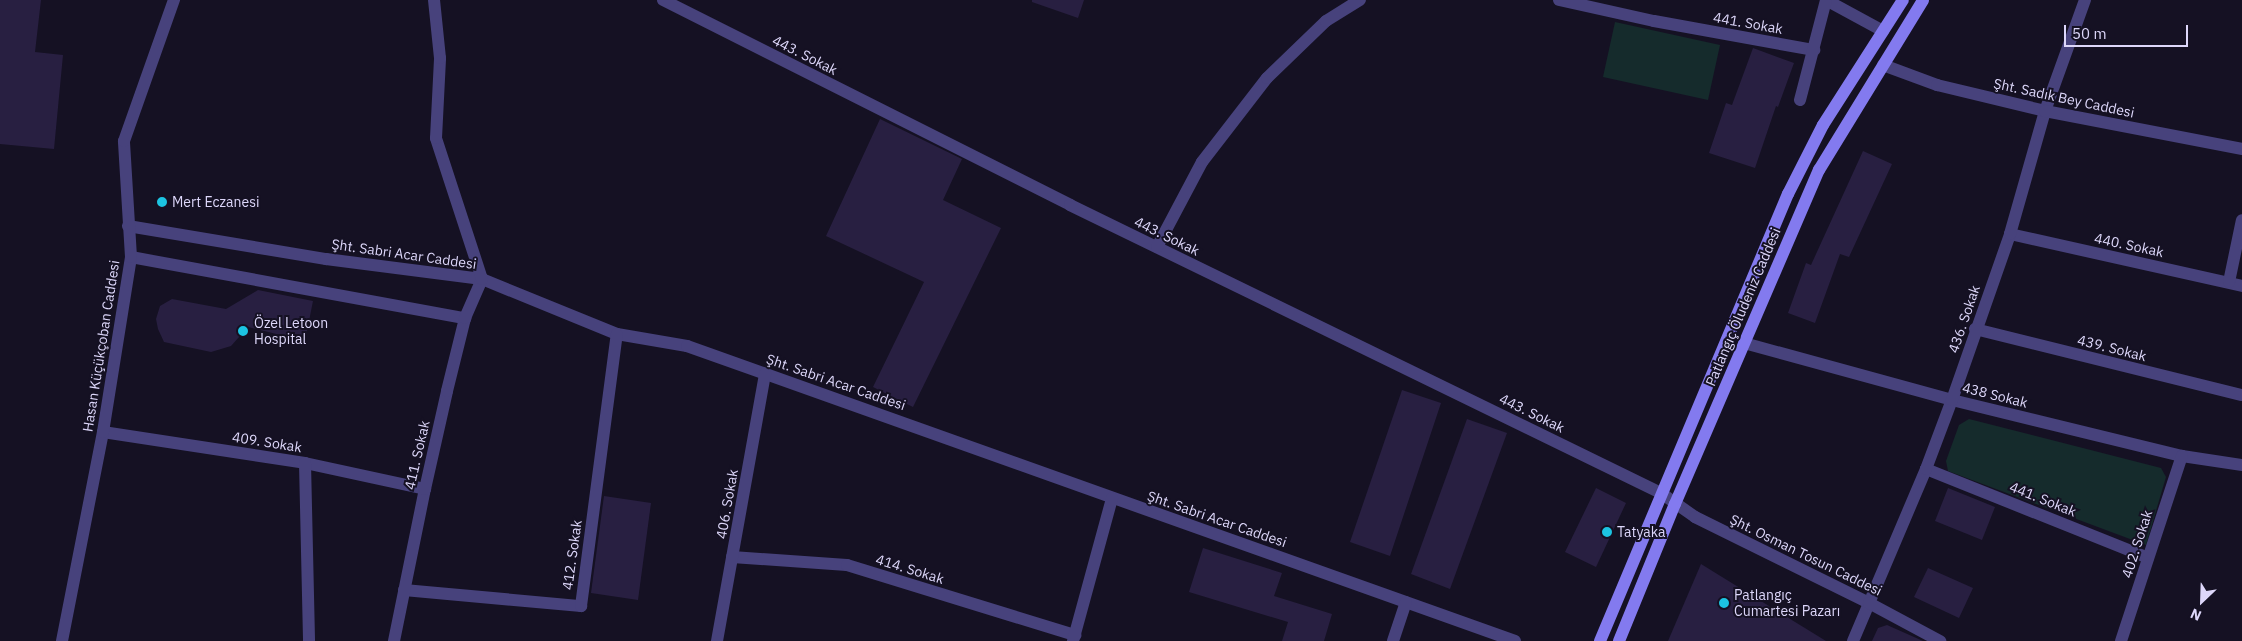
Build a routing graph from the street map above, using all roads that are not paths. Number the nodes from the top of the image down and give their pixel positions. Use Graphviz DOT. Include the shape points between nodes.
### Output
graph roads {
  1 [pos="174,0"];
  2 [pos="434,0"];
  3 [pos="663,0"];
  4 [pos="1360,0"];
  5 [pos="1559,0"];
  6 [pos="1826,0"];
  7 [pos="1903,0"];
  8 [pos="1923,0"];
  9 [pos="2085,0"];
  10 [pos="1883,31"];
  11 [pos="1814,50"];
  12 [pos="1883,65"];
  13 [pos="1800,100"];
  14 [pos="2045,111"];
  15 [pos="2242,149"];
  16 [pos="2242,220"];
  17 [pos="128,226"];
  18 [pos="2010,234"];
  19 [pos="1157,247"];
  20 [pos="131,257"];
  21 [pos="482,279"];
  22 [pos="2229,282"];
  23 [pos="2242,286"];
  24 [pos="465,318"];
  25 [pos="1976,329"];
  26 [pos="617,334"];
  27 [pos="1744,343"];
  28 [pos="765,373"];
  29 [pos="2242,395"];
  30 [pos="1952,400"];
  31 [pos="104,432"];
  32 [pos="2182,456"];
  33 [pos="305,463"];
  34 [pos="2242,465"];
  35 [pos="1926,469"];
  36 [pos="424,489"];
  37 [pos="1661,494"];
  38 [pos="1112,498"];
  39 [pos="1674,504"];
  40 [pos="732,557"];
  41 [pos="2148,558"];
  42 [pos="404,590"];
  43 [pos="1406,602"];
  44 [pos="1869,603"];
  45 [pos="1074,638"];
  46 [pos="62,641"];
  47 [pos="309,641"];
  48 [pos="394,641"];
  49 [pos="717,641"];
  50 [pos="1393,641"];
  51 [pos="1515,641"];
  52 [pos="1600,641"];
  53 [pos="1619,641"];
  54 [pos="1853,641"];
  55 [pos="1940,641"];
  56 [pos="2121,641"];
  1 -- 17 [label="street, Hasan Küçükçoban Caddesi" via="124,141"];
  2 -- 21 [label="street" via="440,58 436,138"];
  3 -- 19 [label="street, 443. Sokak"];
  4 -- 19 [label="street" via="1326,21 1261,85 1202,162"];
  5 -- 11 [label="street, 441. Sokak"];
  6 -- 10 [label="street"];
  6 -- 11 [label="street"];
  7 -- 10 [label="main road, Patlangıç Öludeniz Caddesi"];
  8 -- 12 [label="main road, Patlangıç Öludeniz Caddesi"];
  9 -- 14 [label="street, 436. Sokak"];
  10 -- 37 [label="main road, Patlangıç Öludeniz Caddesi" via="1823,125 1791,186"];
  11 -- 13 [label="street"];
  12 -- 14 [label="street, Şht. Sadık Bey Caddesi" via="1937,85"];
  12 -- 27 [label="main road, Patlangıç Öludeniz Caddesi" via="1819,170"];
  14 -- 15 [label="street, Şht. Sadık Bey Caddesi"];
  14 -- 18 [label="street, 436. Sokak"];
  16 -- 22 [label="street"];
  17 -- 20 [label="street, Hasan Küçükçoban Caddesi"];
  17 -- 21 [label="street, Şht. Sabri Acar Caddesi"];
  18 -- 22 [label="street, 440. Sokak"];
  18 -- 25 [label="street, 436. Sokak"];
  19 -- 37 [label="street, 443. Sokak"];
  20 -- 24 [label="street"];
  20 -- 31 [label="street, Hasan Küçükçoban Caddesi"];
  21 -- 24 [label="street, 411. Sokak"];
  21 -- 26 [label="street, Şht. Sabri Acar Caddesi"];
  22 -- 23 [label="street, 440. Sokak"];
  24 -- 36 [label="street, 411. Sokak"];
  25 -- 29 [label="street, 439. Sokak"];
  25 -- 30 [label="street, 436. Sokak"];
  26 -- 28 [label="street, Şht. Sabri Acar Caddesi" via="687,346"];
  26 -- 42 [label="street, 412. Sokak" via="580,606"];
  27 -- 30 [label="street, 438 Sokak"];
  27 -- 39 [label="main road, Patlangıç Öludeniz Caddesi"];
  28 -- 38 [label="street, Şht. Sabri Acar Caddesi"];
  28 -- 40 [label="street, 406. Sokak"];
  30 -- 32 [label="street, 438 Sokak"];
  30 -- 35 [label="street, 436. Sokak"];
  31 -- 33 [label="street, 409. Sokak"];
  31 -- 46 [label="street, Hasan Küçükçoban Caddesi"];
  32 -- 34 [label="street, 438 Sokak"];
  32 -- 41 [label="street, 402. Sokak"];
  33 -- 36 [label="street, 409. Sokak"];
  33 -- 47 [label="street"];
  35 -- 41 [label="street, 441. Sokak"];
  35 -- 44 [label="street, 436. Sokak"];
  36 -- 42 [label="street, 411. Sokak"];
  37 -- 39 [label="street, Şht. Osman Tosun Caddesi"];
  37 -- 52 [label="main road, Patlangıç Öludeniz Caddesi"];
  38 -- 43 [label="street, Şht. Sabri Acar Caddesi"];
  38 -- 45 [label="street"];
  39 -- 44 [label="street, Şht. Osman Tosun Caddesi"];
  39 -- 53 [label="main road, Patlangıç Öludeniz Caddesi"];
  40 -- 45 [label="street, 414. Sokak" via="847,565"];
  40 -- 49 [label="street, 406. Sokak"];
  41 -- 56 [label="street, 402. Sokak"];
  42 -- 48 [label="street, 411. Sokak"];
  43 -- 50 [label="street"];
  43 -- 51 [label="street, Şht. Sabri Acar Caddesi"];
  44 -- 54 [label="street, 436. Sokak"];
  44 -- 55 [label="street, Şht. Osman Tosun Caddesi"];
}
